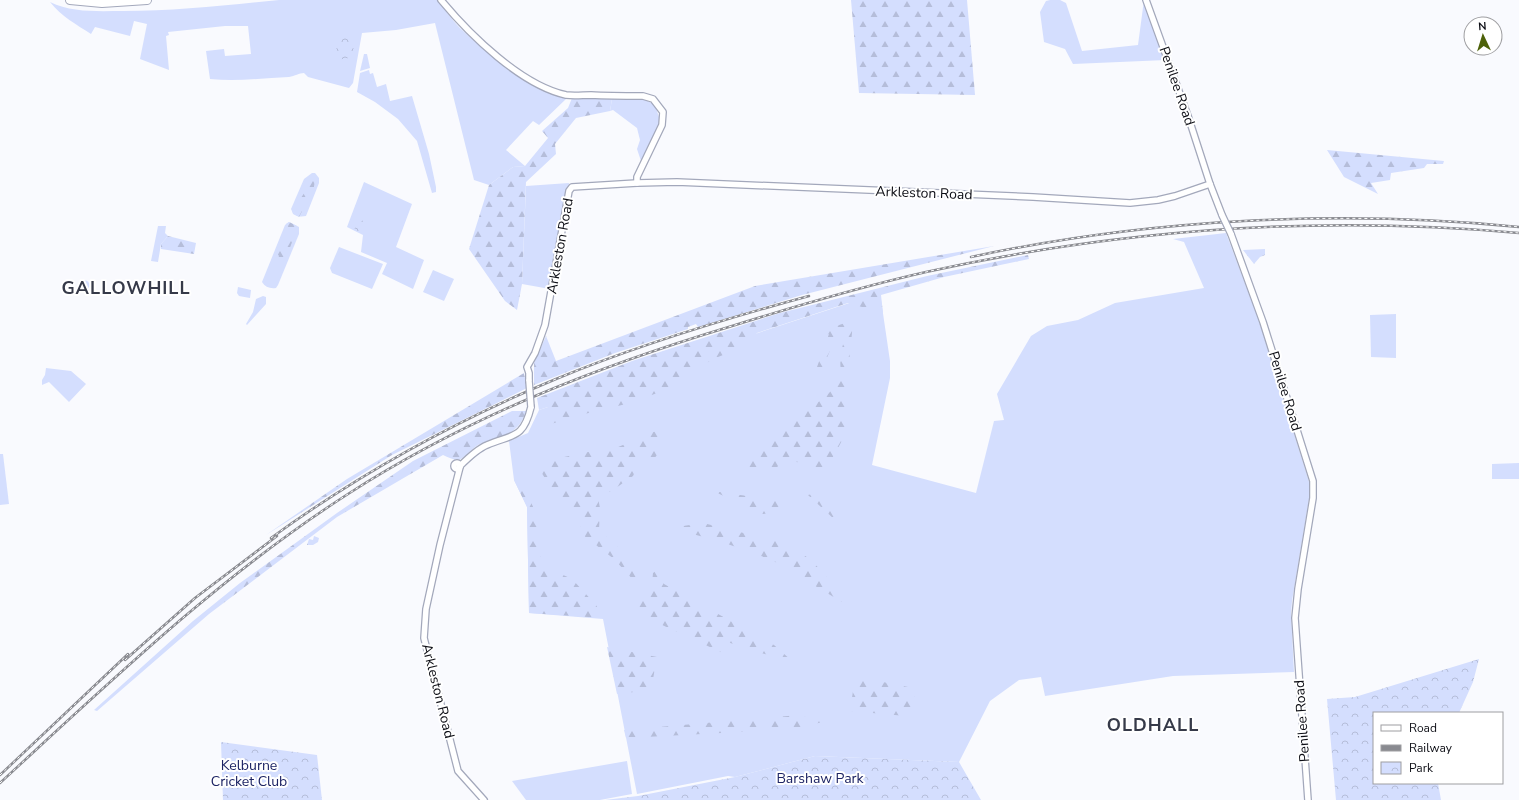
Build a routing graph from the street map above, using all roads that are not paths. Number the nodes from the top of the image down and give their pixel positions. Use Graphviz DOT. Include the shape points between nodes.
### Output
graph roads {
  1 [pos="70,0"];
  2 [pos="147,0"];
  3 [pos="441,0"];
  4 [pos="1146,0"];
  5 [pos="637,183"];
  6 [pos="1210,184"];
  7 [pos="484,800"];
  8 [pos="1308,800"];
  1 -- 2 [label="highway" via="102,3"];
  3 -- 5 [label="street" via="459,22 500,58 546,89 568,95 643,96 653,99 663,112 662,125 637,177"];
  4 -- 6 [label="street, Penilee Road"];
  5 -- 6 [label="street, Arkleston Road" via="684,182 1130,203 1164,199"];
  5 -- 7 [label="street, Arkleston Road, bridge" via="576,186 570,189 546,325 527,366 532,407 526,422 519,432 509,438 487,444 458,466 426,609 424,638 458,771"];
  6 -- 8 [label="street, Penilee Road, bridge" via="1263,322 1313,481 1312,506 1295,618"];
}
